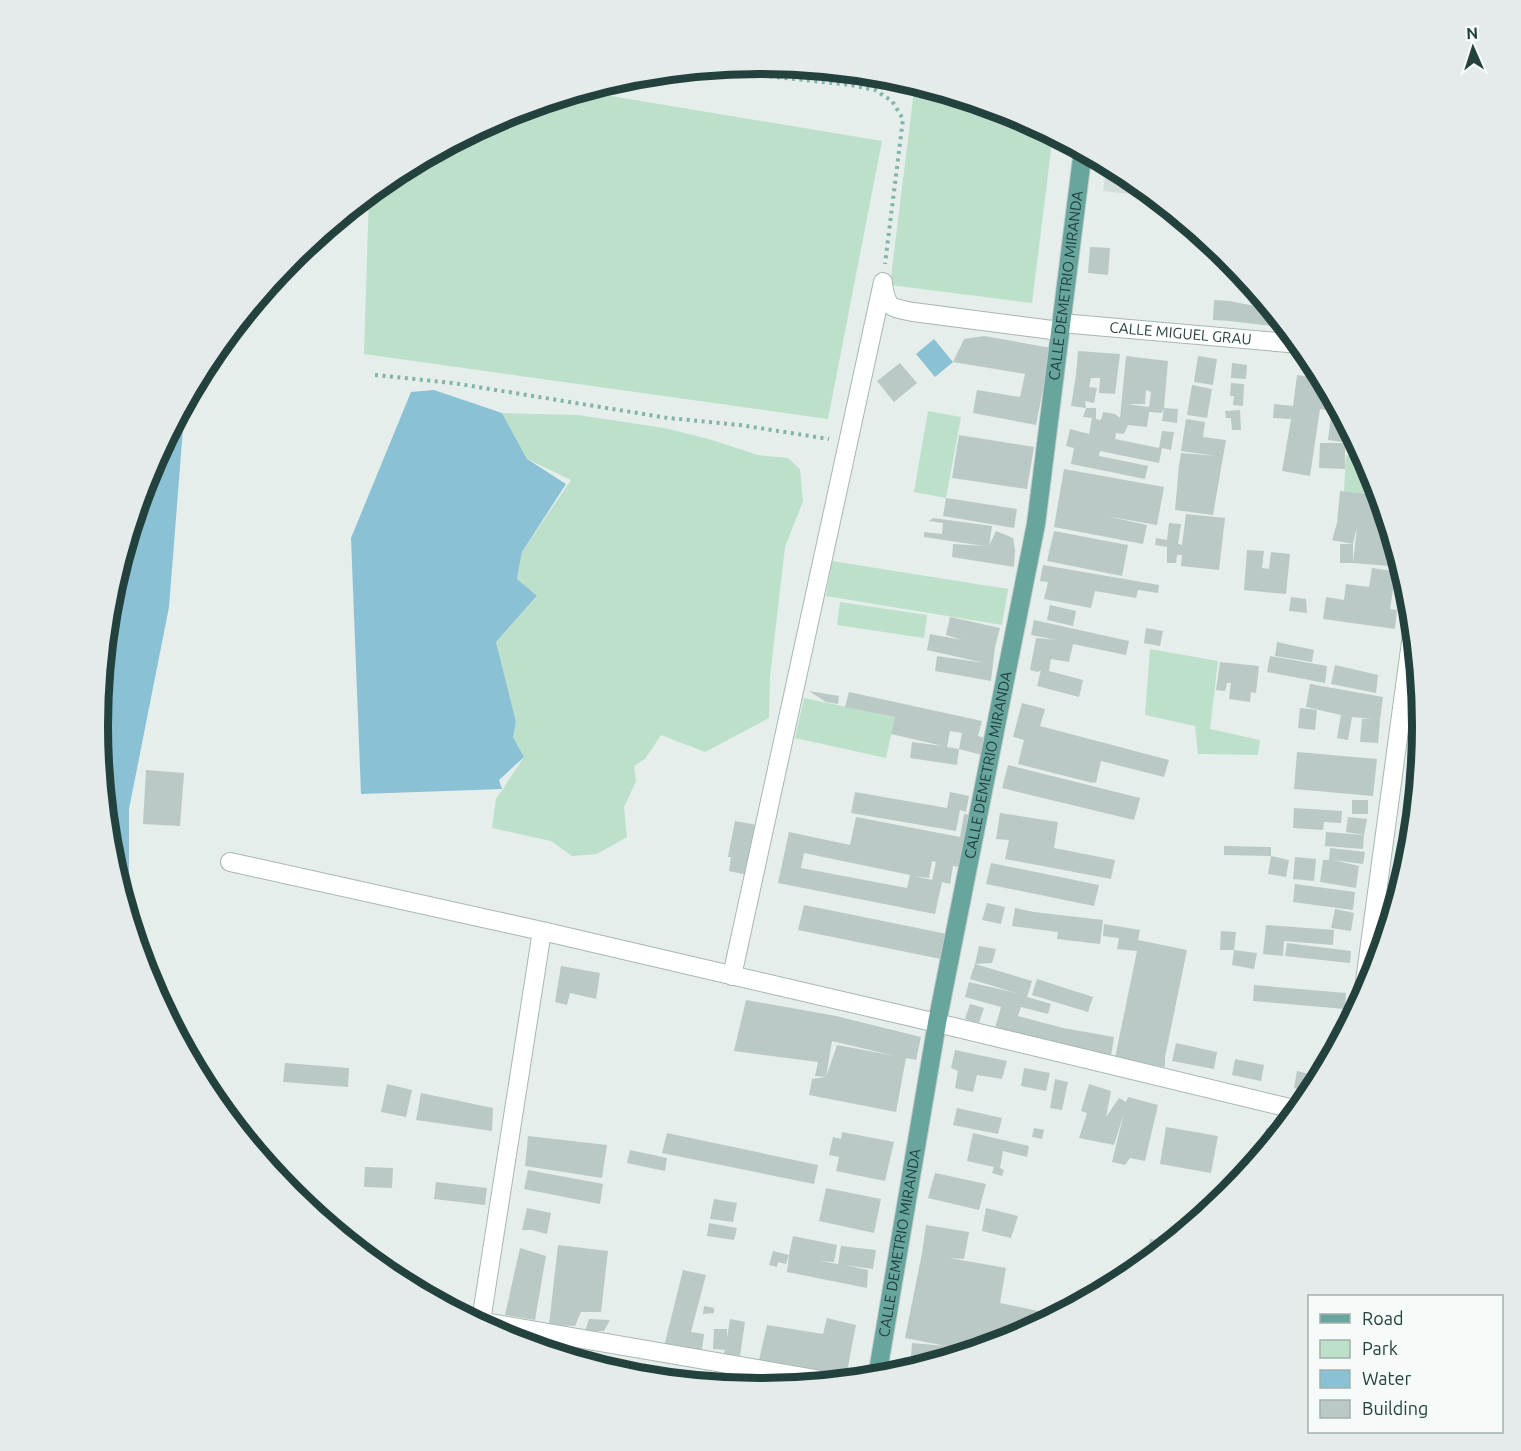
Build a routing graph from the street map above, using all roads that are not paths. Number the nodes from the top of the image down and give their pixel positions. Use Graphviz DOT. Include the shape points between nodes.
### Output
graph roads {
  1 [pos="1082,158"];
  2 [pos="1060,327"];
  3 [pos="1288,343"];
  4 [pos="1409,659"];
  5 [pos="230,862"];
  6 [pos="542,931"];
  7 [pos="1369,959"];
  8 [pos="732,976"];
  9 [pos="937,1023"];
  10 [pos="1289,1108"];
  11 [pos="478,1313"];
  12 [pos="504,1325"];
  13 [pos="879,1367"];
  14 [pos="794,1376"];
  1 -- 2 [label="main road, CALLE DEMETRIO MIRANDA"];
  2 -- 3 [label="street, CALLE MIGUEL GRAU"];
  2 -- 8 [label="street, CALLE MIGUEL GRAU" via="893,307 886,300 883,282"];
  2 -- 9 [label="main road, CALLE DEMETRIO MIRANDA" via="1036,524"];
  4 -- 7 [label="street"];
  5 -- 6 [label="street"];
  6 -- 8 [label="street"];
  6 -- 11 [label="street"];
  8 -- 9 [label="street"];
  9 -- 10 [label="street"];
  9 -- 13 [label="main road, CALLE DEMETRIO MIRANDA"];
  12 -- 14 [label="street"];
}
